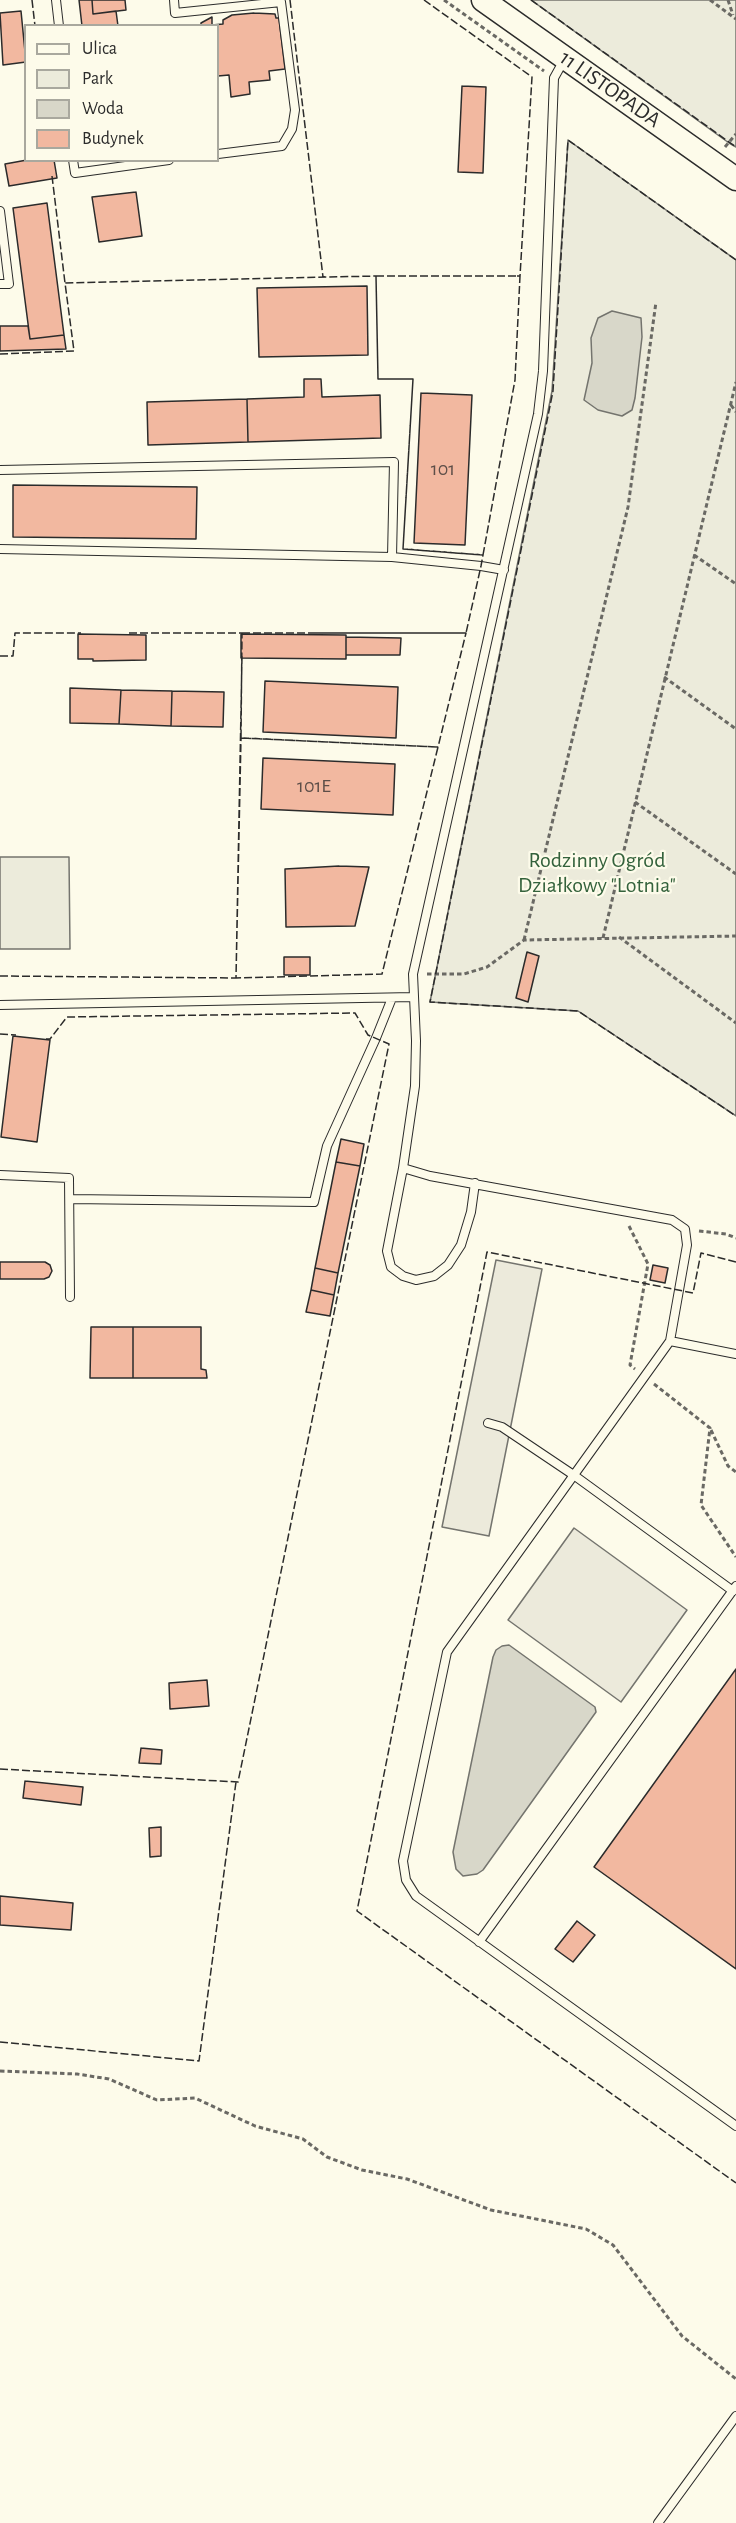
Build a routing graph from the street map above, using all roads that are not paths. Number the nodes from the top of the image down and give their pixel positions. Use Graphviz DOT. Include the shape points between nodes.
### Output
graph roads {
  1 [pos="56,0"];
  2 [pos="174,0"];
  3 [pos="483,0"];
  4 [pos="59,24"];
  5 [pos="565,58"];
  6 [pos="219,154"];
  7 [pos="73,162"];
  8 [pos="155,162"];
  9 [pos="736,179"];
  10 [pos="0,211"];
  11 [pos="0,284"];
  12 [pos="0,470"];
  13 [pos="0,549"];
  14 [pos="392,557"];
  15 [pos="504,570"];
  16 [pos="392,998"];
  17 [pos="413,998"];
  18 [pos="0,1005"];
  19 [pos="403,1168"];
  20 [pos="0,1175"];
  21 [pos="475,1183"];
  22 [pos="70,1199"];
  23 [pos="70,1297"];
  24 [pos="670,1341"];
  25 [pos="736,1354"];
  26 [pos="488,1424"];
  27 [pos="575,1476"];
  28 [pos="734,1589"];
  29 [pos="479,1942"];
  30 [pos="735,2123"];
  31 [pos="736,2416"];
  32 [pos="658,2523"];
  1 -- 4 [label="lane"];
  2 -- 6 [label="lane" via="176,13 281,2 295,110 292,129 282,146"];
  3 -- 5 [label="street, 11 LISTOPADA"];
  5 -- 9 [label="street, 11 LISTOPADA"];
  5 -- 15 [label="lane" via="554,78 541,392"];
  7 -- 8 [label="lane" via="75,173"];
  10 -- 11 [label="lane" via="9,284"];
  12 -- 14 [label="lane" via="394,462"];
  13 -- 14 [label="lane"];
  14 -- 15 [label="lane"];
  15 -- 17 [label="lane" via="412,974"];
  16 -- 17 [label="lane"];
  16 -- 18 [label="lane"];
  16 -- 22 [label="lane" via="327,1146 314,1202"];
  17 -- 19 [label="lane" via="415,1086"];
  19 -- 21 [label="lane"];
  19 -- 21 [label="lane" via="387,1251 391,1267 416,1280 434,1276 448,1265 461,1245"];
  20 -- 22 [label="lane" via="69,1178"];
  21 -- 24 [label="lane" via="672,1221 685,1229 687,1245"];
  22 -- 23 [label="lane"];
  24 -- 25 [label="lane"];
  24 -- 27 [label="lane"];
  26 -- 27 [label="lane" via="502,1427"];
  27 -- 28 [label="lane"];
  27 -- 29 [label="lane" via="447,1652 408,1838 405,1880 416,1896"];
  28 -- 29 [label="lane"];
  29 -- 30 [label="lane"];
  31 -- 32 [label="lane"];
}
